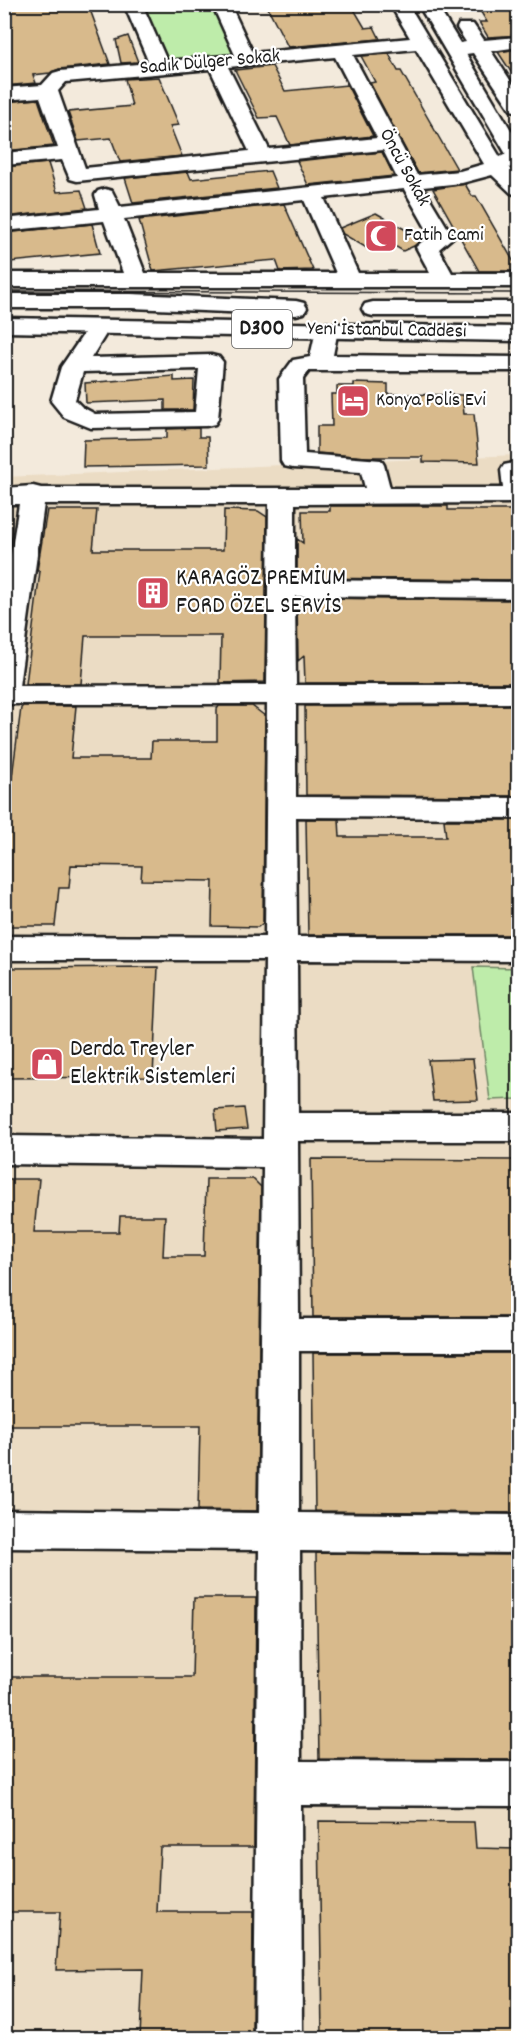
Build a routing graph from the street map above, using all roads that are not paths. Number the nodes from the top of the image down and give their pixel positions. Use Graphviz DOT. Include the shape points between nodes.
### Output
graph roads {
  1 [pos="133,4"];
  2 [pos="221,4"];
  3 [pos="381,4"];
  4 [pos="399,4"];
  5 [pos="427,4"];
  6 [pos="457,13"];
  7 [pos="519,42"];
  8 [pos="412,44"];
  9 [pos="477,47"];
  10 [pos="454,49"];
  11 [pos="341,51"];
  12 [pos="246,59"];
  13 [pos="216,62"];
  14 [pos="160,67"];
  15 [pos="48,90"];
  16 [pos="4,94"];
  17 [pos="519,106"];
  18 [pos="389,143"];
  19 [pos="70,153"];
  20 [pos="262,156"];
  21 [pos="518,157"];
  22 [pos="4,159"];
  23 [pos="487,170"];
  24 [pos="98,173"];
  25 [pos="410,182"];
  26 [pos="519,189"];
  27 [pos="311,193"];
  28 [pos="111,214"];
  29 [pos="4,225"];
  30 [pos="350,279"];
  31 [pos="4,280"];
  32 [pos="136,280"];
  33 [pos="444,280"];
  34 [pos="519,280"];
  35 [pos="4,301"];
  36 [pos="310,309"];
  37 [pos="357,309"];
  38 [pos="519,309"];
  39 [pos="4,311"];
  40 [pos="330,319"];
  41 [pos="4,325"];
  42 [pos="199,327"];
  43 [pos="95,334"];
  44 [pos="519,334"];
  45 [pos="4,335"];
  46 [pos="320,362"];
  47 [pos="519,363"];
  48 [pos="75,365"];
  49 [pos="519,469"];
  50 [pos="33,494"];
  51 [pos="282,495"];
  52 [pos="4,496"];
  53 [pos="379,496"];
  54 [pos="518,496"];
  55 [pos="282,588"];
  56 [pos="519,590"];
  57 [pos="11,598"];
  58 [pos="282,693"];
  59 [pos="4,694"];
  60 [pos="519,694"];
  61 [pos="281,807"];
  62 [pos="519,808"];
  63 [pos="4,948"];
  64 [pos="281,948"];
  65 [pos="519,949"];
  66 [pos="519,1127"];
  67 [pos="280,1140"];
  68 [pos="4,1150"];
  69 [pos="280,1335"];
  70 [pos="519,1335"];
  71 [pos="4,1529"];
  72 [pos="279,1532"];
  73 [pos="519,1534"];
  74 [pos="278,1783"];
  75 [pos="519,1784"];
  76 [pos="278,2038"];
  1 -- 14 [label="main road"];
  2 -- 12 [label="main road"];
  3 -- 8 [label="main road"];
  4 -- 8 [label="main road"];
  5 -- 10 [label="main road"];
  6 -- 9 [label="main road"];
  7 -- 9 [label="main road"];
  8 -- 11 [label="main road, Sadık Dülger Sokak"];
  8 -- 23 [label="main road"];
  9 -- 10 [label="main road"];
  9 -- 17 [label="main road"];
  10 -- 21 [label="main road"];
  11 -- 12 [label="main road, Sadık Dülger Sokak"];
  11 -- 18 [label="main road, Öncü Sokak"];
  12 -- 13 [label="main road, Sadık Dülger Sokak"];
  13 -- 14 [label="main road, Sadık Dülger Sokak"];
  13 -- 20 [label="main road"];
  14 -- 15 [label="main road, Sadık Dülger Sokak" via="60,77"];
  15 -- 16 [label="main road, Sadık Dülger Sokak"];
  15 -- 19 [label="main road"];
  18 -- 20 [label="main road"];
  18 -- 25 [label="main road, Öncü Sokak"];
  19 -- 22 [label="main road"];
  19 -- 24 [label="main road" via="77,175"];
  20 -- 24 [label="main road"];
  21 -- 23 [label="main road"];
  23 -- 25 [label="main road"];
  23 -- 26 [label="main road"];
  24 -- 28 [label="main road"];
  25 -- 27 [label="main road"];
  25 -- 33 [label="main road, Öncü Sokak" via="442,237 427,247"];
  27 -- 28 [label="main road"];
  27 -- 30 [label="main road"];
  28 -- 29 [label="main road"];
  28 -- 32 [label="main road"];
  30 -- 32 [label="main road"];
  30 -- 33 [label="main road"];
  31 -- 32 [label="main road"];
  33 -- 34 [label="main road"];
  35 -- 36 [label="main road" via="167,302"];
  36 -- 39 [label="main road, Yeni İstanbul Caddesi / D300"];
  36 -- 40 [label="main road, Yeni İstanbul Caddesi / D300"];
  37 -- 38 [label="main road, Yeni İstanbul Caddesi"];
  40 -- 42 [label="main road, Yeni İstanbul Caddesi / D300"];
  40 -- 44 [label="main road, Yeni İstanbul Caddesi / D300"];
  40 -- 46 [label="main road"];
  41 -- 42 [label="main road, Yeni İstanbul Caddesi / D300"];
  42 -- 43 [label="main road"];
  43 -- 45 [label="main road"];
  43 -- 48 [label="main road"];
  46 -- 47 [label="main road"];
  46 -- 53 [label="main road" via="301,365 291,379 293,461 372,465"];
  48 -- 48 [label="main road" via="63,401 73,412 91,421 206,419 211,362"];
  49 -- 54 [label="main road" via="513,470"];
  50 -- 51 [label="main road"];
  50 -- 52 [label="main road"];
  50 -- 57 [label="main road"];
  51 -- 53 [label="main road"];
  51 -- 55 [label="main road"];
  53 -- 54 [label="main road"];
  55 -- 56 [label="main road"];
  55 -- 58 [label="main road"];
  57 -- 59 [label="main road"];
  58 -- 59 [label="main road"];
  58 -- 60 [label="main road"];
  58 -- 61 [label="main road"];
  61 -- 62 [label="main road"];
  61 -- 64 [label="main road"];
  63 -- 64 [label="main road"];
  64 -- 65 [label="main road"];
  64 -- 67 [label="main road"];
  66 -- 67 [label="main road"];
  67 -- 68 [label="main road"];
  67 -- 69 [label="main road"];
  69 -- 70 [label="main road"];
  69 -- 72 [label="main road"];
  71 -- 72 [label="main road"];
  72 -- 73 [label="main road"];
  72 -- 74 [label="main road"];
  74 -- 75 [label="main road"];
  74 -- 76 [label="main road"];
}
